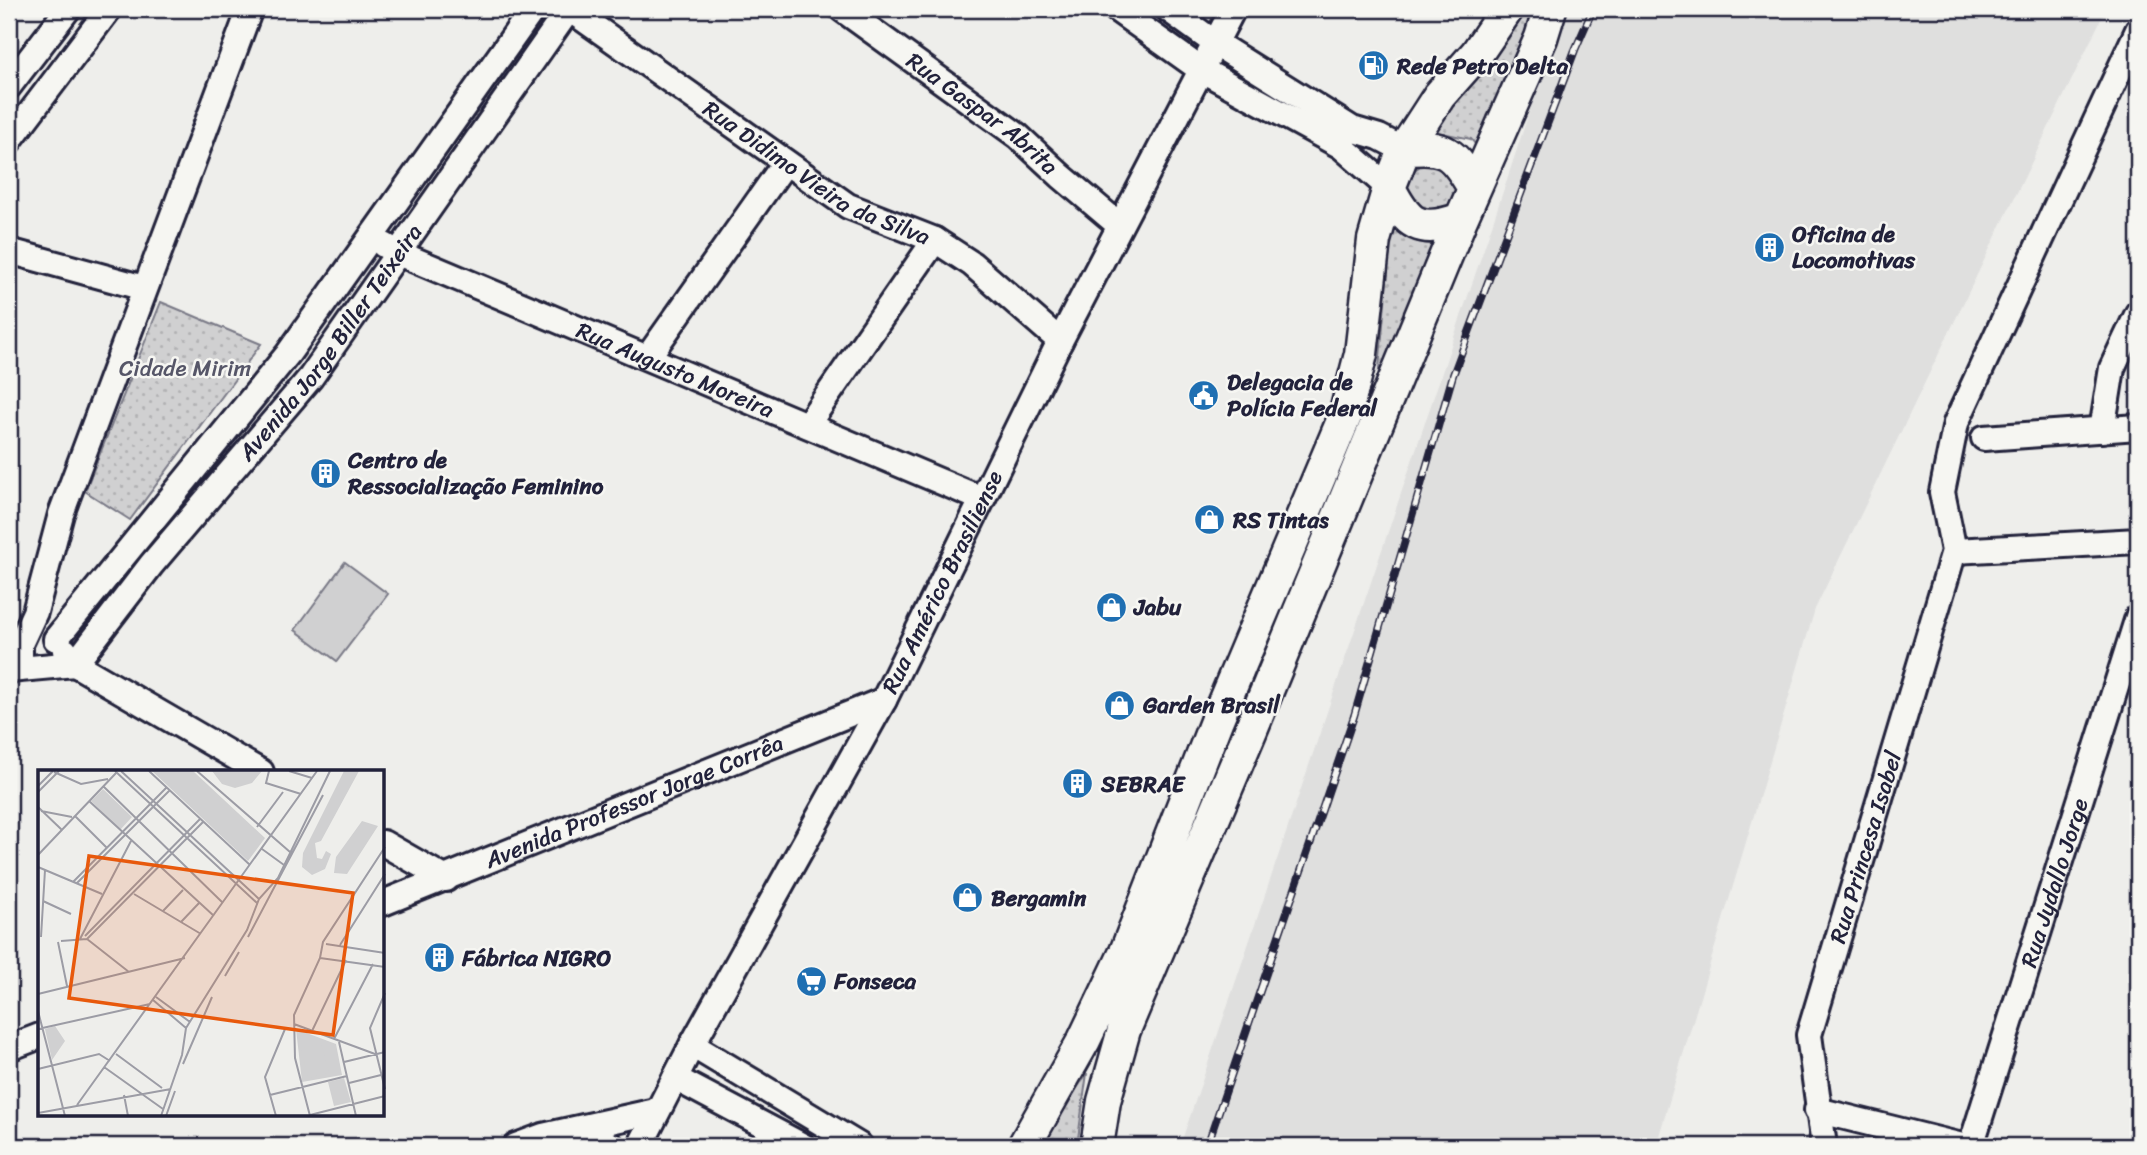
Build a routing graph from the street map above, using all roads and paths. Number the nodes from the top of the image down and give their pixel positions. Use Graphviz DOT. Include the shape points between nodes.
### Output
graph roads {
  1 [pos="68,9"];
  2 [pos="109,9"];
  3 [pos="250,9"];
  4 [pos="533,9"];
  5 [pos="569,9"];
  6 [pos="842,9"];
  7 [pos="1116,9"];
  8 [pos="1168,9"];
  9 [pos="1233,9"];
  10 [pos="1507,9"];
  11 [pos="1550,9"];
  12 [pos="2138,30"];
  13 [pos="1215,43"];
  14 [pos="1200,69"];
  15 [pos="9,86"];
  16 [pos="9,141"];
  17 [pos="1404,150"];
  18 [pos="785,163"];
  19 [pos="1389,188"];
  20 [pos="1474,188"];
  21 [pos="1461,219"];
  22 [pos="1119,225"];
  23 [pos="371,237"];
  24 [pos="935,240"];
  25 [pos="9,251"];
  26 [pos="398,253"];
  27 [pos="144,288"];
  28 [pos="2138,313"];
  29 [pos="1060,341"];
  30 [pos="288,354"];
  31 [pos="648,357"];
  32 [pos="311,377"];
  33 [pos="807,425"];
  34 [pos="2138,427"];
  35 [pos="2102,430"];
  36 [pos="1984,438"];
  37 [pos="982,499"];
  38 [pos="2138,541"];
  39 [pos="1954,551"];
  40 [pos="2138,617"];
  41 [pos="57,639"];
  42 [pos="14,657"];
  43 [pos="75,664"];
  44 [pos="884,701"];
  45 [pos="258,770"];
  46 [pos="385,843"];
  47 [pos="446,879"];
  48 [pos="385,902"];
  49 [pos="38,1037"];
  50 [pos="692,1045"];
  51 [pos="9,1048"];
  52 [pos="675,1078"];
  53 [pos="1818,1110"];
  54 [pos="656,1111"];
  55 [pos="542,1136"];
  56 [pos="822,1137"];
  57 [pos="516,1146"];
  58 [pos="612,1146"];
  59 [pos="640,1146"];
  60 [pos="803,1146"];
  61 [pos="860,1146"];
  62 [pos="1024,1146"];
  63 [pos="1097,1146"];
  64 [pos="1824,1146"];
  65 [pos="1962,1146"];
  66 [pos="1971,1146"];
  1 -- 15 [label="street"];
  2 -- 16 [label="street"];
  3 -- 27 [label="street"];
  4 -- 23 [label="street, Avenida Jorge Biller Teixeira"];
  5 -- 18 [label="street, Rua Didimo Vieira da Silva"];
  5 -- 26 [label="street, Avenida Jorge Biller Teixeira"];
  6 -- 22 [label="street, Rua Gaspar Abrita" via="1018,136"];
  7 -- 14 [label="street"];
  8 -- 13 [label="street"];
  9 -- 13 [label="street, Rua Américo Brasiliense"];
  10 -- 17 [label="main road" via="1439,96"];
  11 -- 20 [label="main road"];
  12 -- 39 [label="street" via="1956,424 1942,492"];
  13 -- 14 [label="street, Rua Américo Brasiliense"];
  13 -- 17 [label="street" via="1352,129"];
  14 -- 19 [label="street" via="1341,146"];
  14 -- 22 [label="street, Rua Américo Brasiliense"];
  17 -- 19 [label="main road"];
  17 -- 20 [label="main road" via="1426,147 1444,152 1460,162"];
  18 -- 24 [label="street, Rua Didimo Vieira da Silva" via="848,206"];
  18 -- 31 [label="street"];
  19 -- 21 [label="main road" via="1400,209 1422,226 1443,226"];
  19 -- 62 [label="main road" via="1374,240 1361,354 1345,416 1217,719 1126,952 1084,1040"];
  20 -- 21 [label="main road"];
  21 -- 63 [label="main road" via="1124,1030"];
  22 -- 29 [label="street, Rua Américo Brasiliense"];
  23 -- 26 [label="street, Rua Augusto Moreira"];
  23 -- 30 [label="street, Avenida Jorge Biller Teixeira"];
  24 -- 29 [label="street, Rua Didimo Vieira da Silva" via="972,264"];
  24 -- 33 [label="street"];
  25 -- 27 [label="street"];
  26 -- 31 [label="street, Rua Augusto Moreira"];
  26 -- 32 [label="street, Avenida Jorge Biller Teixeira"];
  27 -- 42 [label="street" via="61,513 35,612"];
  28 -- 35 [label="street" via="2112,369"];
  29 -- 37 [label="street, Rua Américo Brasiliense"];
  30 -- 32 [label="street"];
  30 -- 41 [label="street, Avenida Jorge Biller Teixeira"];
  31 -- 33 [label="street, Rua Augusto Moreira"];
  32 -- 43 [label="street, Avenida Jorge Biller Teixeira" via="151,565"];
  33 -- 37 [label="street, Rua Augusto Moreira"];
  34 -- 35 [label="street"];
  35 -- 36 [label="street"];
  37 -- 44 [label="street, Rua Américo Brasiliense"];
  38 -- 39 [label="street"];
  39 -- 53 [label="street, Rua Princesa Isabel" via="1809,1035"];
  40 -- 66 [label="street, Rua Jydallo Jorge"];
  41 -- 42 [label="street"];
  41 -- 43 [label="street"];
  42 -- 43 [label="street"];
  43 -- 45 [label="street"];
  44 -- 47 [label="street, Avenida Professor Jorge Corrêa"];
  44 -- 50 [label="street, Rua Américo Brasiliense"];
  46 -- 47 [label="street"];
  47 -- 48 [label="street, Avenida Professor Jorge Corrêa"];
  49 -- 51 [label="street"];
  50 -- 52 [label="street, Rua Américo Brasiliense"];
  50 -- 56 [label="street"];
  52 -- 54 [label="street, Rua Américo Brasiliense"];
  52 -- 60 [label="street"];
  53 -- 64 [label="street, Rua Princesa Isabel"];
  53 -- 65 [label="street"];
  54 -- 55 [label="street"];
  54 -- 59 [label="street, Rua Américo Brasiliense"];
  55 -- 57 [label="street"];
  55 -- 58 [label="street" via="590,1136"];
  56 -- 61 [label="street"];
}
